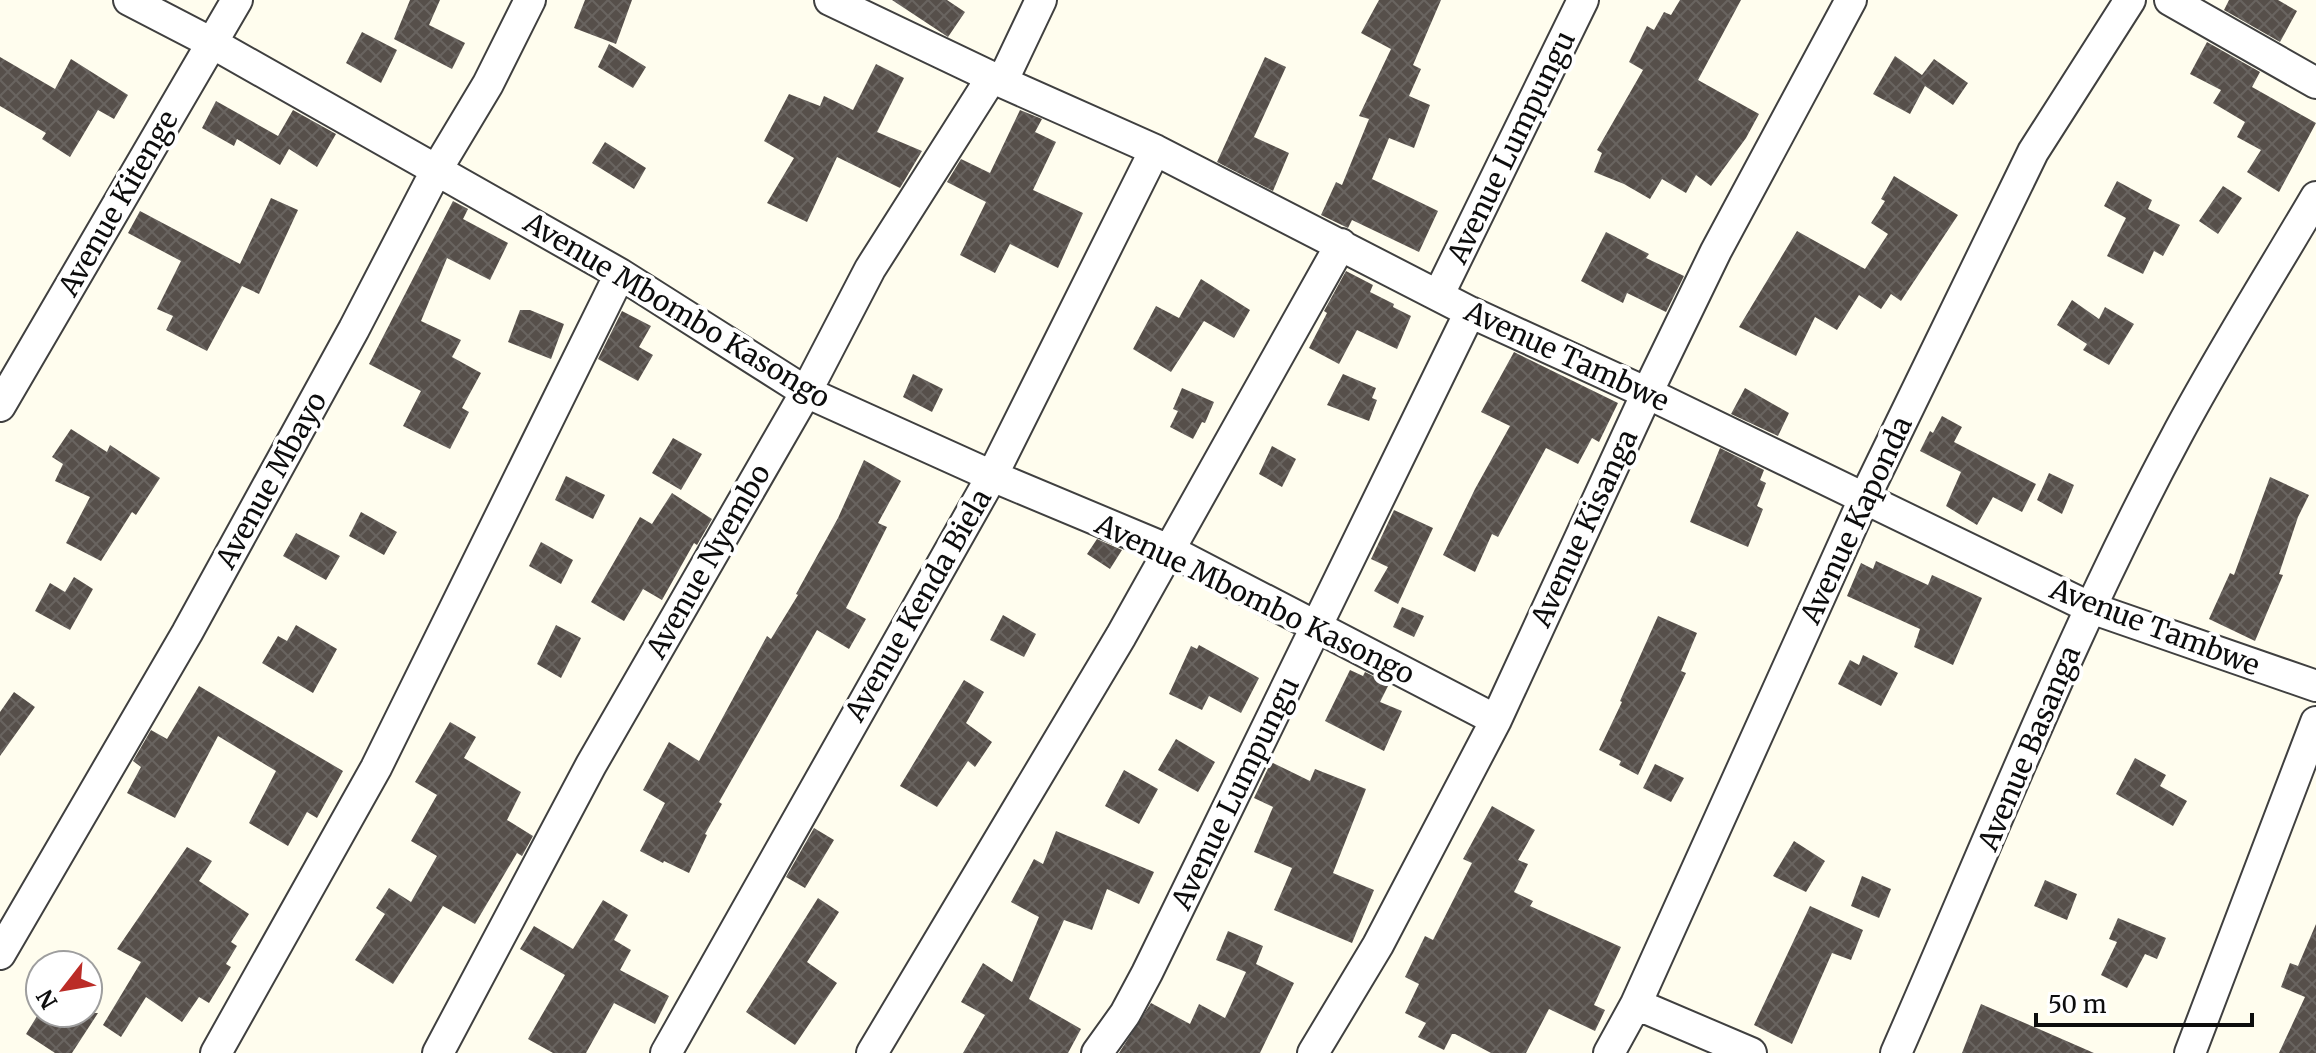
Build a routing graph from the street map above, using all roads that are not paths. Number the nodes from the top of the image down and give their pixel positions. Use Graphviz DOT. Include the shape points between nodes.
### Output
graph roads {
  1 [pos="129,0"];
  2 [pos="237,0"];
  3 [pos="530,0"];
  4 [pos="830,0"];
  5 [pos="1041,0"];
  6 [pos="1583,0"];
  7 [pos="1851,0"];
  8 [pos="2130,0"];
  9 [pos="2170,0"];
  10 [pos="212,43"];
  11 [pos="997,80"];
  12 [pos="2316,83"];
  13 [pos="1155,150"];
  14 [pos="437,169"];
  15 [pos="2316,197"];
  16 [pos="1341,244"];
  17 [pos="620,274"];
  18 [pos="1439,294"];
  19 [pos="1470,312"];
  20 [pos="806,392"];
  21 [pos="1647,393"];
  22 [pos="0,406"];
  23 [pos="992,476"];
  24 [pos="1864,499"];
  25 [pos="1169,550"];
  26 [pos="2091,608"];
  27 [pos="1316,627"];
  28 [pos="2316,686"];
  29 [pos="1496,720"];
  30 [pos="2316,722"];
  31 [pos="0,954"];
  32 [pos="1636,1004"];
  33 [pos="880,1050"];
  34 [pos="216,1053"];
  35 [pos="438,1053"];
  36 [pos="666,1053"];
  37 [pos="1097,1053"];
  38 [pos="1313,1053"];
  39 [pos="1609,1053"];
  40 [pos="1751,1053"];
  41 [pos="1896,1053"];
  42 [pos="2190,1053"];
  1 -- 10 [label="street, Avenue Mbombo Kasongo"];
  2 -- 10 [label="street, Avenue Kitenge"];
  3 -- 14 [label="street, Avenue Mbayo"];
  4 -- 11 [label="street, Avenue Tambwe"];
  5 -- 11 [label="street, Avenue Nyembo"];
  6 -- 18 [label="street, Avenue Lumpungu"];
  7 -- 21 [label="street, Avenue Kisanga" via="1716,251"];
  8 -- 24 [label="street, Avenue Kaponda" via="2033,152"];
  9 -- 12 [label="street"];
  10 -- 14 [label="street, Avenue Mbombo Kasongo"];
  10 -- 22 [label="street, Avenue Kitenge"];
  11 -- 13 [label="street, Avenue Tambwe"];
  11 -- 20 [label="street, Avenue Nyembo" via="870,269"];
  13 -- 16 [label="street, Avenue Tambwe"];
  13 -- 23 [label="street, Avenue Kenda Biela"];
  14 -- 17 [label="street, Avenue Mbombo Kasongo"];
  14 -- 31 [label="street, Avenue Mbayo" via="187,633"];
  15 -- 26 [label="street, Avenue Basanga" via="2176,436"];
  16 -- 18 [label="street, Avenue Tambwe"];
  16 -- 25 [label="street"];
  17 -- 20 [label="street, Avenue Mbombo Kasongo"];
  17 -- 34 [label="street" via="376,768"];
  18 -- 19 [label="street, Avenue Tambwe"];
  19 -- 21 [label="street, Avenue Tambwe"];
  19 -- 27 [label="street, Avenue Lumpungu"];
  20 -- 23 [label="street, Avenue Mbombo Kasongo"];
  20 -- 35 [label="street, Avenue Nyembo" via="591,765"];
  21 -- 24 [label="street, Avenue Tambwe"];
  21 -- 29 [label="street, Avenue Kisanga"];
  23 -- 25 [label="street, Avenue Mbombo Kasongo"];
  23 -- 36 [label="street, Avenue Kenda Biela"];
  24 -- 26 [label="street, Avenue Tambwe"];
  24 -- 32 [label="street, Avenue Kaponda"];
  25 -- 27 [label="street, Avenue Mbombo Kasongo"];
  25 -- 33 [label="street"];
  26 -- 28 [label="street, Avenue Tambwe"];
  26 -- 41 [label="street, Avenue Basanga"];
  27 -- 29 [label="street, Avenue Mbombo Kasongo"];
  27 -- 37 [label="street, Avenue Lumpungu" via="1147,973"];
  29 -- 38 [label="street, Avenue Kisanga" via="1378,945"];
  30 -- 42 [label="street"];
  32 -- 39 [label="street, Avenue Kaponda"];
  32 -- 40 [label="street"];
}
